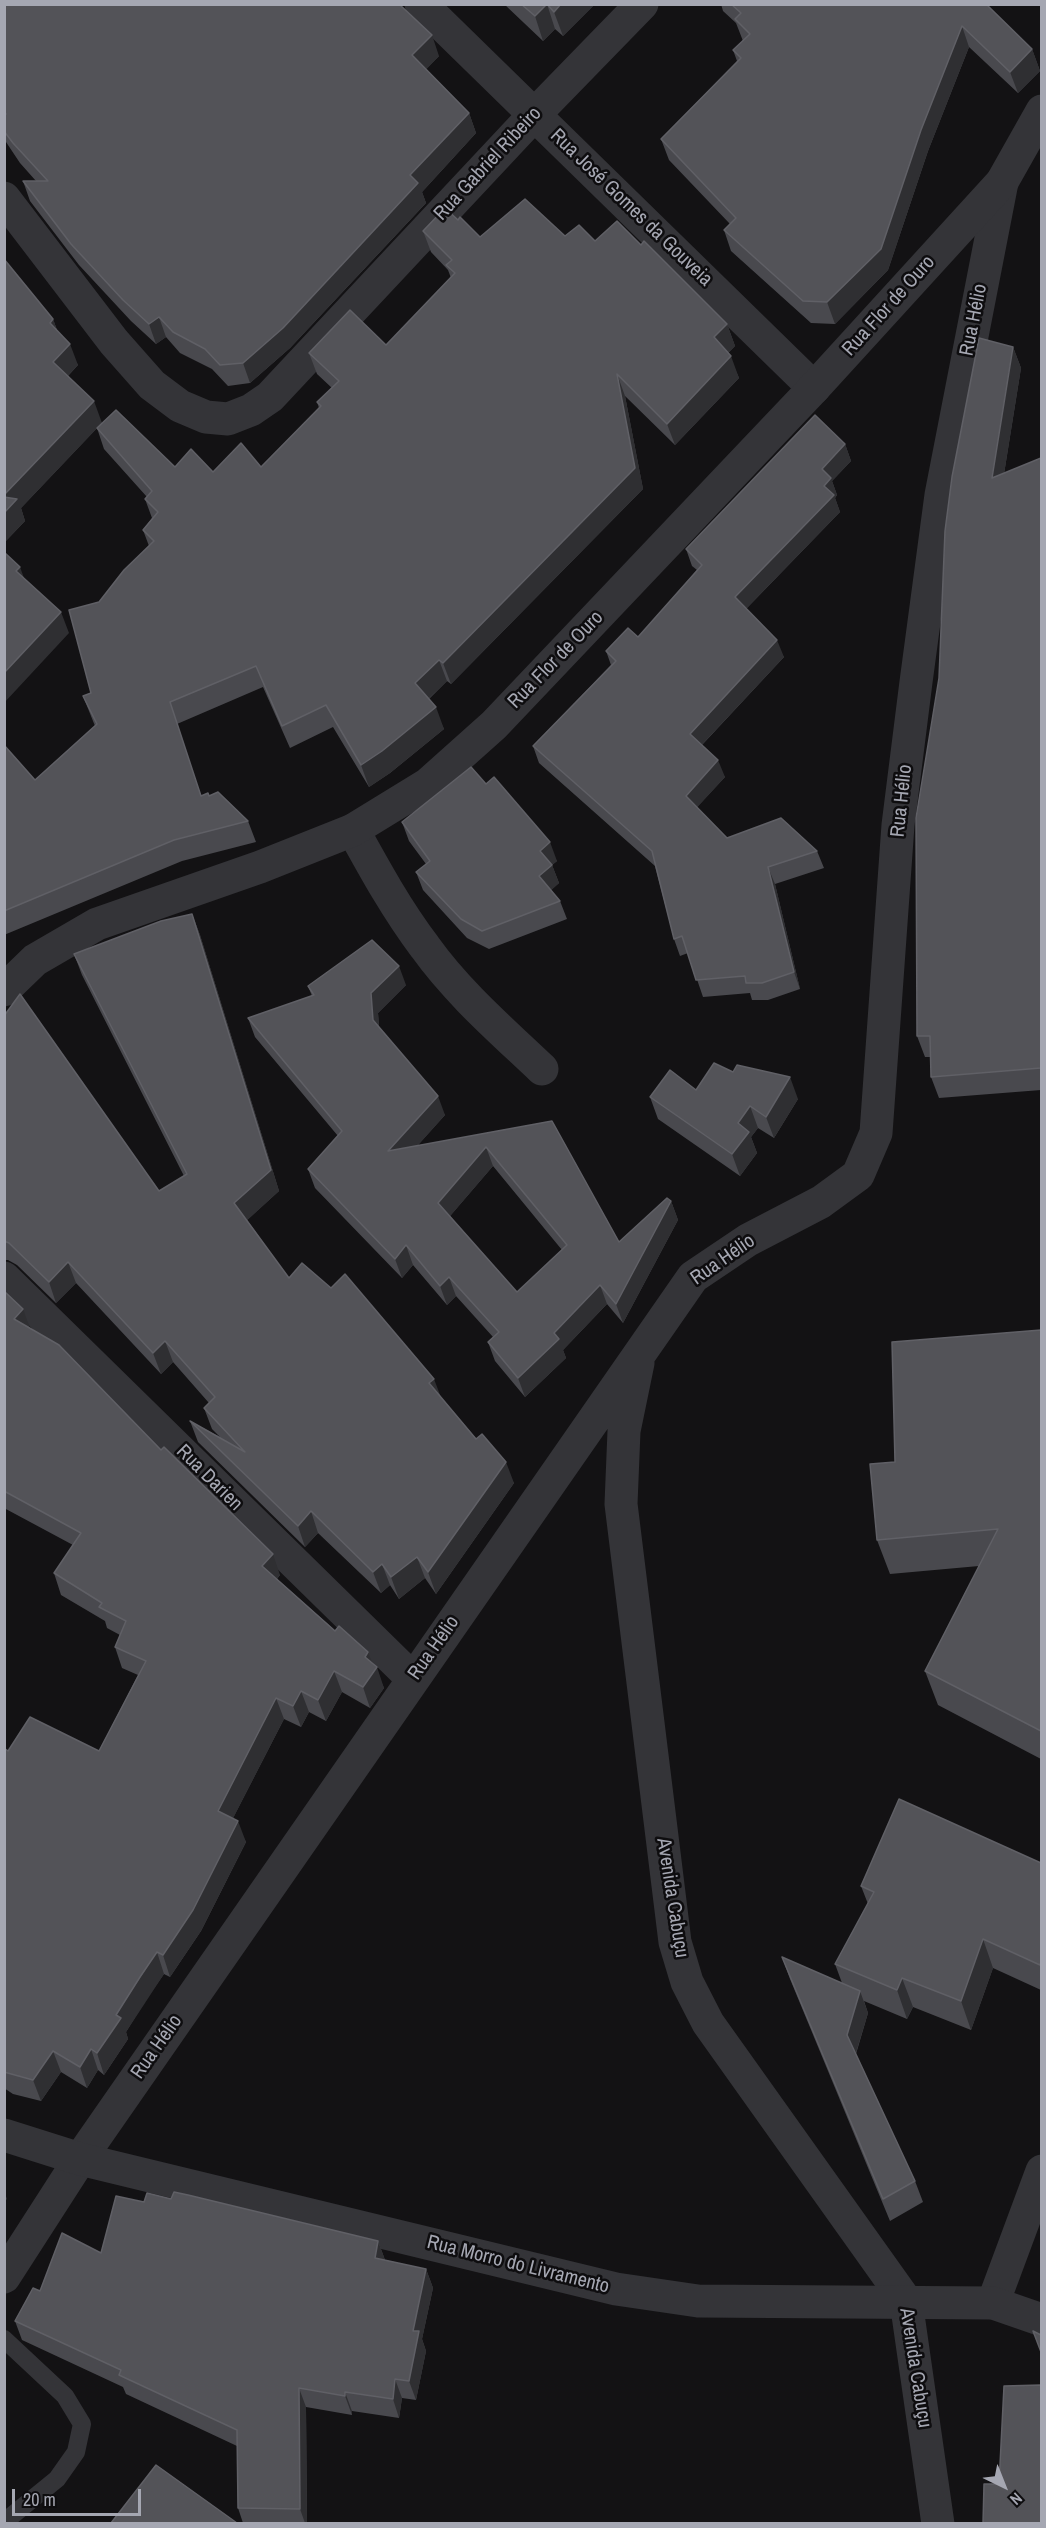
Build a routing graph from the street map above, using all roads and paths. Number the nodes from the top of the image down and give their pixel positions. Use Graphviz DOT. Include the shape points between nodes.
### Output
graph roads {
  1 [pos="421,4"];
  2 [pos="642,4"];
  3 [pos="1041,111"];
  4 [pos="535,114"];
  5 [pos="1002,182"];
  6 [pos="4,198"];
  7 [pos="814,388"];
  8 [pos="353,830"];
  9 [pos="4,990"];
  10 [pos="542,1069"];
  11 [pos="4,1278"];
  12 [pos="641,1349"];
  13 [pos="412,1679"];
  14 [pos="4,2135"];
  15 [pos="80,2159"];
  16 [pos="1041,2171"];
  17 [pos="4,2277"];
  18 [pos="906,2301"];
  19 [pos="993,2302"];
  20 [pos="1041,2320"];
  21 [pos="4,2339"];
  22 [pos="4,2522"];
  23 [pos="938,2523"];
  1 -- 4 [label="street, Rua José Gomes da Gouveia"];
  2 -- 4 [label="street, Rua Gabriel Ribeiro"];
  3 -- 5 [label="street, Rua Hélio"];
  4 -- 6 [label="street, Rua Gabriel Ribeiro" via="270,397 228,419 206,417 152,385 114,342"];
  4 -- 7 [label="street, Rua José Gomes da Gouveia"];
  5 -- 7 [label="street, Rua Flor de Ouro"];
  5 -- 12 [label="street, Rua Hélio" via="941,495 916,682 898,825 876,1133 858,1175 821,1202 748,1240 693,1277"];
  7 -- 8 [label="street, Rua Flor de Ouro" via="494,725 428,784"];
  8 -- 9 [label="street, Rua Flor de Ouro" via="97,924 35,960"];
  8 -- 10 [label="street" via="425,948 465,994"];
  11 -- 13 [label="street, Rua Darien"];
  12 -- 13 [label="street, Rua Hélio"];
  12 -- 18 [label="street, Avenida Cabuçu" via="624,1431 621,1504 675,1942 687,1982 708,2024"];
  13 -- 15 [label="street, Rua Hélio"];
  14 -- 15 [label="street, Rua Morro do Livramento"];
  15 -- 17 [label="street, Rua Hélio"];
  15 -- 18 [label="street, Rua Morro do Livramento" via="616,2289 698,2301"];
  16 -- 19 [label="street"];
  18 -- 19 [label="street, Rua Morro do Livramento"];
  18 -- 23 [label="street, Avenida Cabuçu"];
  19 -- 20 [label="street, Rua Morro do Livramento"];
  21 -- 22 [label="lane" via="64,2396 82,2424 76,2452 57,2479"];
}
